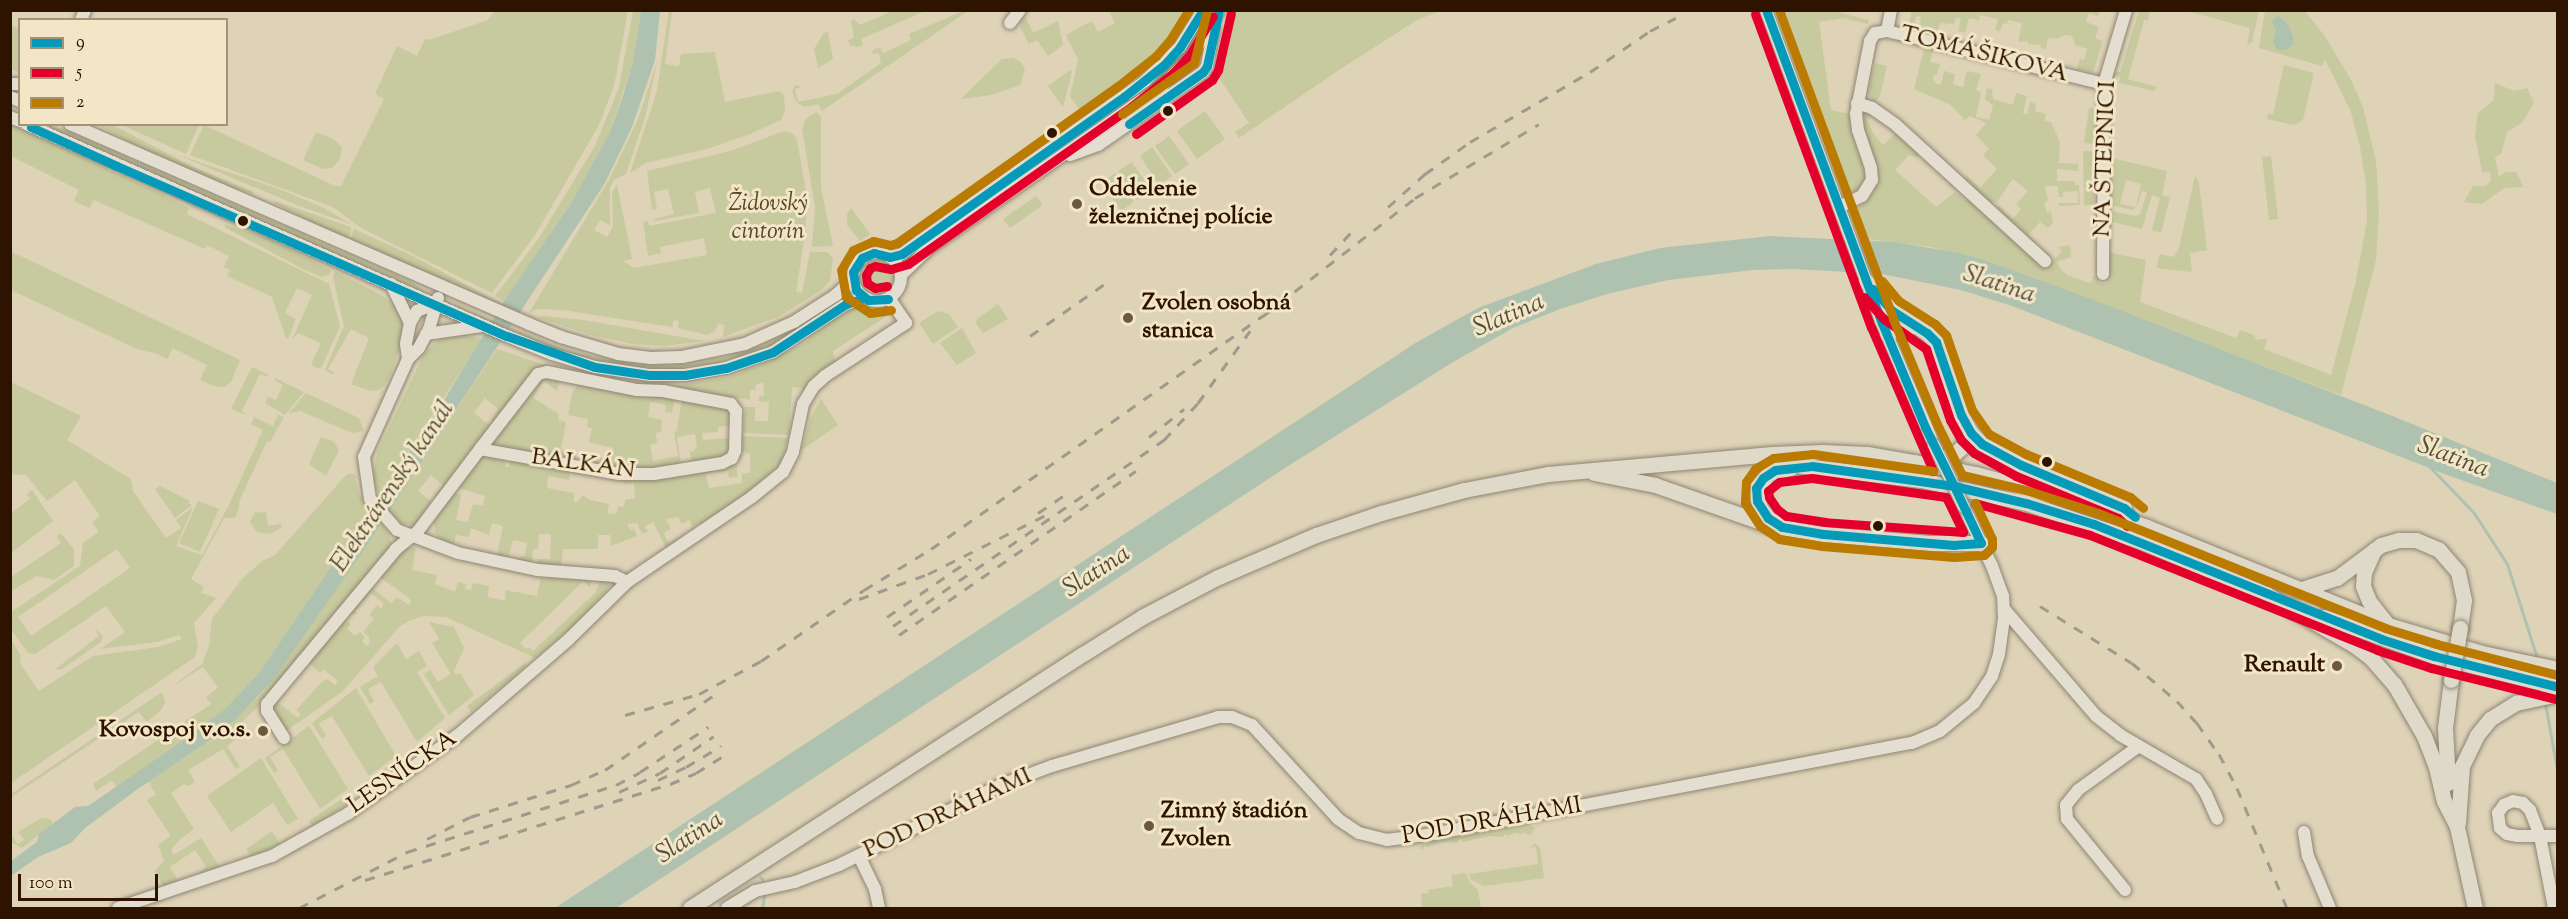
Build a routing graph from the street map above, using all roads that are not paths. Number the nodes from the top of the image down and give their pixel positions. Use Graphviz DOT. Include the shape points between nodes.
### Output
graph roads {
  1 [pos="1020,10"];
  2 [pos="1203,10"];
  3 [pos="1892,10"];
  4 [pos="2126,10"];
  5 [pos="1218,13"];
  6 [pos="1767,15"];
  7 [pos="1010,23"];
  8 [pos="1887,31"];
  9 [pos="2104,84"];
  10 [pos="1857,103"];
  11 [pos="32,126"];
  12 [pos="84,129"];
  13 [pos="1062,158"];
  14 [pos="1841,212"];
  15 [pos="890,257"];
  16 [pos="2045,261"];
  17 [pos="2103,274"];
  18 [pos="901,275"];
  19 [pos="853,279"];
  20 [pos="1866,281"];
  21 [pos="391,284"];
  22 [pos="443,288"];
  23 [pos="864,298"];
  24 [pos="889,298"];
  25 [pos="435,304"];
  26 [pos="410,323"];
  27 [pos="484,326"];
  28 [pos="1917,326"];
  29 [pos="426,334"];
  30 [pos="1887,334"];
  31 [pos="408,359"];
  32 [pos="1971,433"];
  33 [pos="480,448"];
  34 [pos="1734,459"];
  35 [pos="1914,462"];
  36 [pos="1812,466"];
  37 [pos="1583,470"];
  38 [pos="1782,527"];
  39 [pos="2147,527"];
  40 [pos="412,538"];
  41 [pos="1981,543"];
  42 [pos="2374,550"];
  43 [pos="627,582"];
  44 [pos="2299,590"];
  45 [pos="2266,594"];
  46 [pos="2004,609"];
  47 [pos="2388,625"];
  48 [pos="2555,669"];
  49 [pos="2558,687"];
  50 [pos="2557,694"];
  51 [pos="284,738"];
  52 [pos="2139,746"];
  53 [pos="2217,819"];
  54 [pos="2457,826"];
  55 [pos="2304,832"];
  56 [pos="2549,836"];
  57 [pos="859,856"];
  58 [pos="2125,890"];
  59 [pos="138,906"];
  60 [pos="118,909"];
  61 [pos="690,909"];
  62 [pos="727,909"];
  63 [pos="879,909"];
  64 [pos="2330,909"];
  65 [pos="2475,909"];
  66 [pos="2554,909"];
  1 -- 7 [label="street"];
  2 -- 15 [label="street" via="1180,47 1145,81 920,242"];
  3 -- 8 [label="street"];
  4 -- 9 [label="street, NA ŠTEPNICI"];
  5 -- 13 [label="street" via="1195,50 1173,75"];
  5 -- 13 [label="street" via="1203,72 1098,145"];
  6 -- 14 [label="street, POD DRÁHAMI"];
  8 -- 9 [label="street, TOMÁŠIKOVA"];
  8 -- 10 [label="street, TOMÁŠIKOVA" via="1874,34 1870,43"];
  9 -- 17 [label="street, NA ŠTEPNICI"];
  10 -- 14 [label="street" via="1857,125 1872,180 1862,196"];
  10 -- 16 [label="street" via="1872,108 1896,125"];
  11 -- 21 [label="street"];
  12 -- 22 [label="street"];
  13 -- 18 [label="street" via="928,249"];
  14 -- 20 [label="street, POD DRÁHAMI"];
  15 -- 18 [label="street" via="898,264"];
  15 -- 19 [label="street" via="878,253 865,256 855,266"];
  18 -- 24 [label="street" via="900,286"];
  19 -- 22 [label="street" via="794,322 745,344 699,356 666,358 618,354 561,338"];
  19 -- 23 [label="street"];
  20 -- 28 [label="main road" via="1891,310"];
  20 -- 30 [label="street, POD DRÁHAMI"];
  21 -- 25 [label="street"];
  21 -- 26 [label="street"];
  22 -- 25 [label="street"];
  23 -- 24 [label="street" via="877,302"];
  23 -- 27 [label="street" via="846,304 773,352 726,368 685,375 641,375 595,367"];
  24 -- 43 [label="street, LESNÍCKA" via="906,323 814,386 800,413 790,460 783,472"];
  25 -- 26 [label="street" via="417,311"];
  25 -- 27 [label="street"];
  25 -- 29 [label="street"];
  26 -- 31 [label="street"];
  27 -- 29 [label="street"];
  28 -- 30 [label="main road"];
  28 -- 32 [label="main road" via="1936,342 1954,398"];
  29 -- 31 [label="street"];
  30 -- 41 [label="street, POD DRÁHAMI, bridge"];
  31 -- 40 [label="street" via="364,457 364,477 370,499 386,520"];
  32 -- 35 [label="main road" via="1953,455"];
  32 -- 39 [label="main road" via="1993,450 2124,508"];
  33 -- 33 [label="street, BALKÁN" via="619,474 664,473 732,458 736,411 728,404 543,372"];
  33 -- 40 [label="street, BALKÁN"];
  34 -- 35 [label="main road" via="1822,452"];
  34 -- 36 [label="main road"];
  34 -- 37 [label="main road"];
  35 -- 39 [label="main road" via="2039,491"];
  36 -- 38 [label="main road" via="1775,470 1759,483 1755,495 1759,506"];
  36 -- 45 [label="main road" via="1921,480 2025,503 2142,542"];
  37 -- 38 [label="main road" via="1655,485 1750,520"];
  37 -- 61 [label="main road" via="1510,481 1381,513 1316,535 1216,578 1083,654"];
  38 -- 41 [label="main road" via="1930,543"];
  39 -- 44 [label="main road"];
  40 -- 43 [label="street" via="517,566 615,576"];
  40 -- 51 [label="street, BALKÁN" via="396,549 267,704 267,711"];
  41 -- 46 [label="street, POD DRÁHAMI" via="1999,585"];
  42 -- 44 [label="main road" via="2337,578"];
  42 -- 47 [label="main road" via="2364,572 2363,586 2369,601"];
  42 -- 54 [label="main road, bridge" via="2408,539 2432,546 2445,555 2461,580 2464,600 2445,752"];
  43 -- 59 [label="street, LESNÍCKA" via="573,636 467,728 356,808 272,856"];
  44 -- 47 [label="main road"];
  45 -- 49 [label="main road" via="2403,647"];
  45 -- 54 [label="main road" via="2354,645 2394,684 2424,736 2444,801"];
  46 -- 52 [label="street" via="2096,716"];
  46 -- 57 [label="street, POD DRÁHAMI" via="1996,665 1980,696 1946,728 1912,743 1387,840 1359,833 1338,819 1252,725 1232,717 1218,717 1000,785"];
  47 -- 48 [label="main road"];
  50 -- 54 [label="main road" via="2531,698 2501,710 2471,742 2462,766"];
  52 -- 53 [label="street" via="2196,779"];
  52 -- 58 [label="street" via="2078,790 2066,805 2067,819 2073,828"];
  54 -- 65 [label="main road"];
  55 -- 64 [label="street" via="2308,856"];
  56 -- 56 [label="street" via="2523,803 2513,801 2498,813 2503,832"];
  56 -- 66 [label="street"];
  57 -- 62 [label="street, POD DRÁHAMI" via="795,882 755,891"];
  57 -- 63 [label="street" via="875,889"];
  59 -- 60 [label="street"];
}
